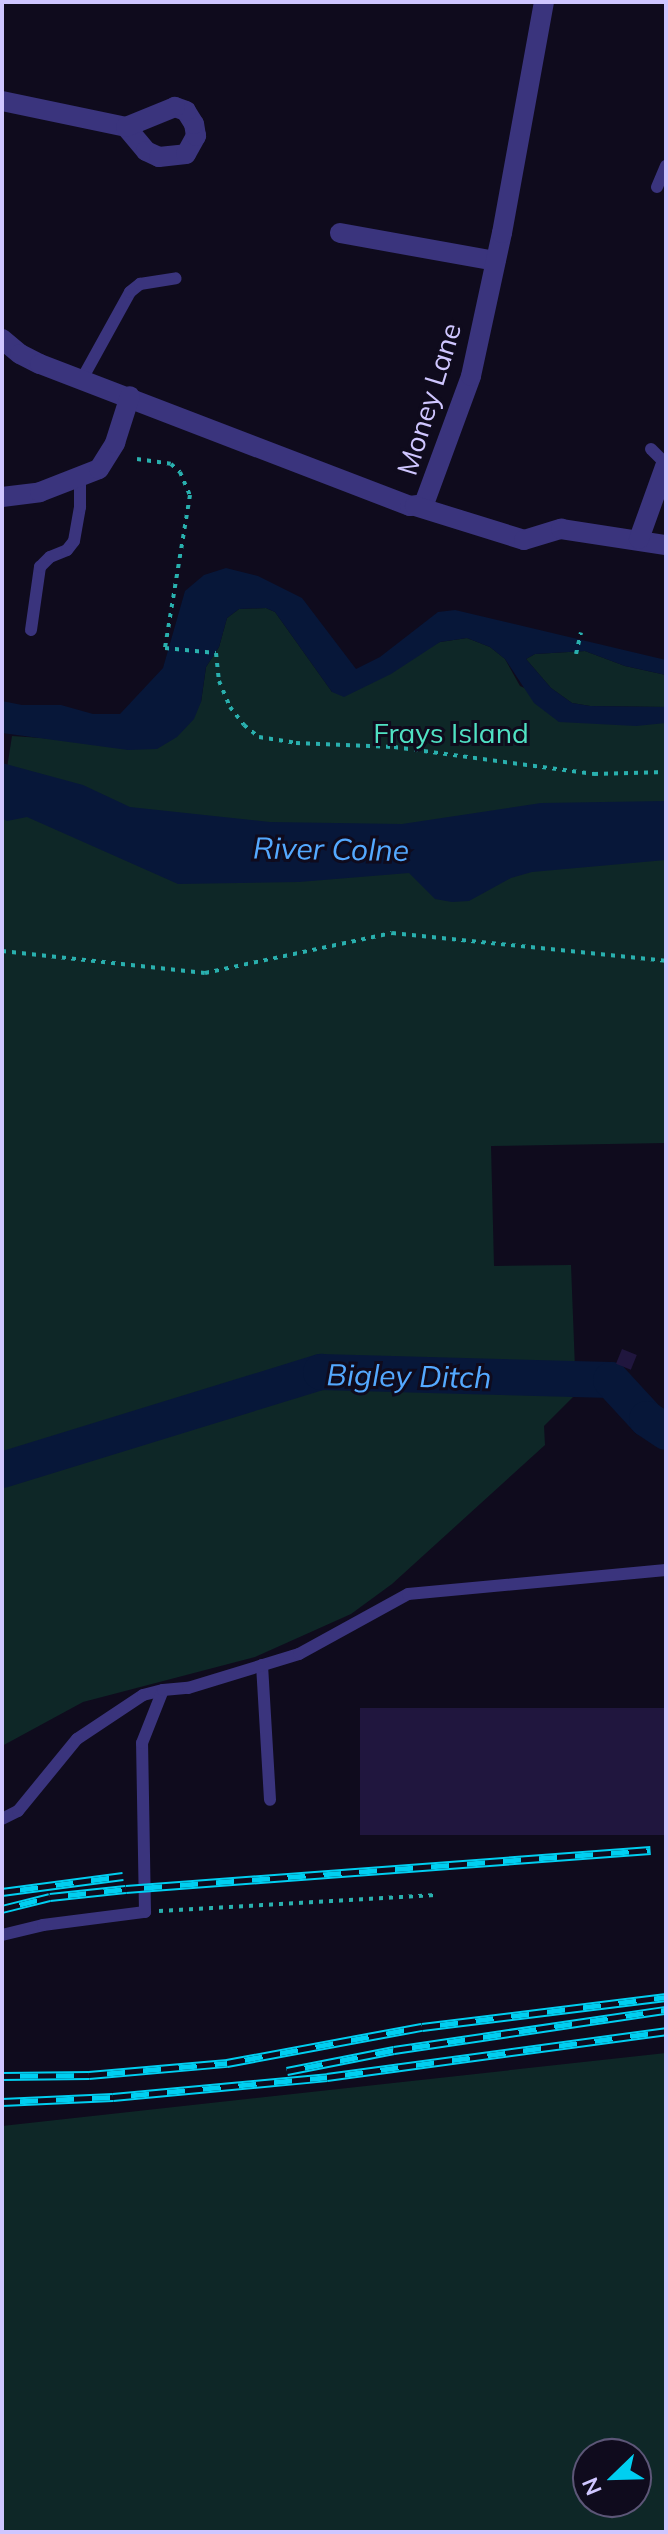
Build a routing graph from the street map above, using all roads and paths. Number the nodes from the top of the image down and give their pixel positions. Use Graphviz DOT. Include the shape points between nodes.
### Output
graph roads {
  1 [pos="544,2"];
  2 [pos="2,101"];
  3 [pos="126,127"];
  4 [pos="666,166"];
  5 [pos="657,187"];
  6 [pos="340,233"];
  7 [pos="496,261"];
  8 [pos="176,278"];
  9 [pos="2,339"];
  10 [pos="82,379"];
  11 [pos="130,396"];
  12 [pos="137,459"];
  13 [pos="661,459"];
  14 [pos="80,477"];
  15 [pos="2,497"];
  16 [pos="415,506"];
  17 [pos="639,539"];
  18 [pos="666,545"];
  19 [pos="31,630"];
  20 [pos="581,633"];
  21 [pos="576,654"];
  22 [pos="666,772"];
  23 [pos="2,951"];
  24 [pos="666,961"];
  25 [pos="666,1570"];
  26 [pos="262,1665"];
  27 [pos="163,1690"];
  28 [pos="270,1800"];
  29 [pos="2,1819"];
  30 [pos="436,1895"];
  31 [pos="145,1912"];
  32 [pos="2,1935"];
  1 -- 7 [label="street, Money Lane"];
  2 -- 3 [label="street"];
  4 -- 5 [label="lane"];
  6 -- 7 [label="street"];
  7 -- 16 [label="street, Money Lane" via="471,376 427,502"];
  8 -- 10 [label="lane" via="133,289"];
  9 -- 10 [label="street, Money Lane" via="20,354"];
  10 -- 11 [label="street, Money Lane"];
  11 -- 14 [label="street" via="112,459"];
  11 -- 16 [label="street, Money Lane"];
  12 -- 22 [label="path" via="171,464 190,495 165,648 216,653 219,681 230,707 259,737 394,747 594,774"];
  13 -- 17 [label="street"];
  14 -- 15 [label="street" via="40,492"];
  14 -- 19 [label="lane" via="74,541 40,567"];
  16 -- 17 [label="street" via="524,540 561,529"];
  17 -- 18 [label="street"];
  20 -- 21 [label="path"];
  23 -- 24 [label="path" via="205,973 392,933"];
  25 -- 26 [label="lane" via="408,1594 336,1636"];
  26 -- 27 [label="lane" via="188,1688"];
  26 -- 28 [label="lane"];
  27 -- 29 [label="lane" via="143,1695 77,1739 18,1811"];
  27 -- 31 [label="lane" via="142,1743"];
  30 -- 31 [label="path"];
  31 -- 32 [label="lane"];
}
